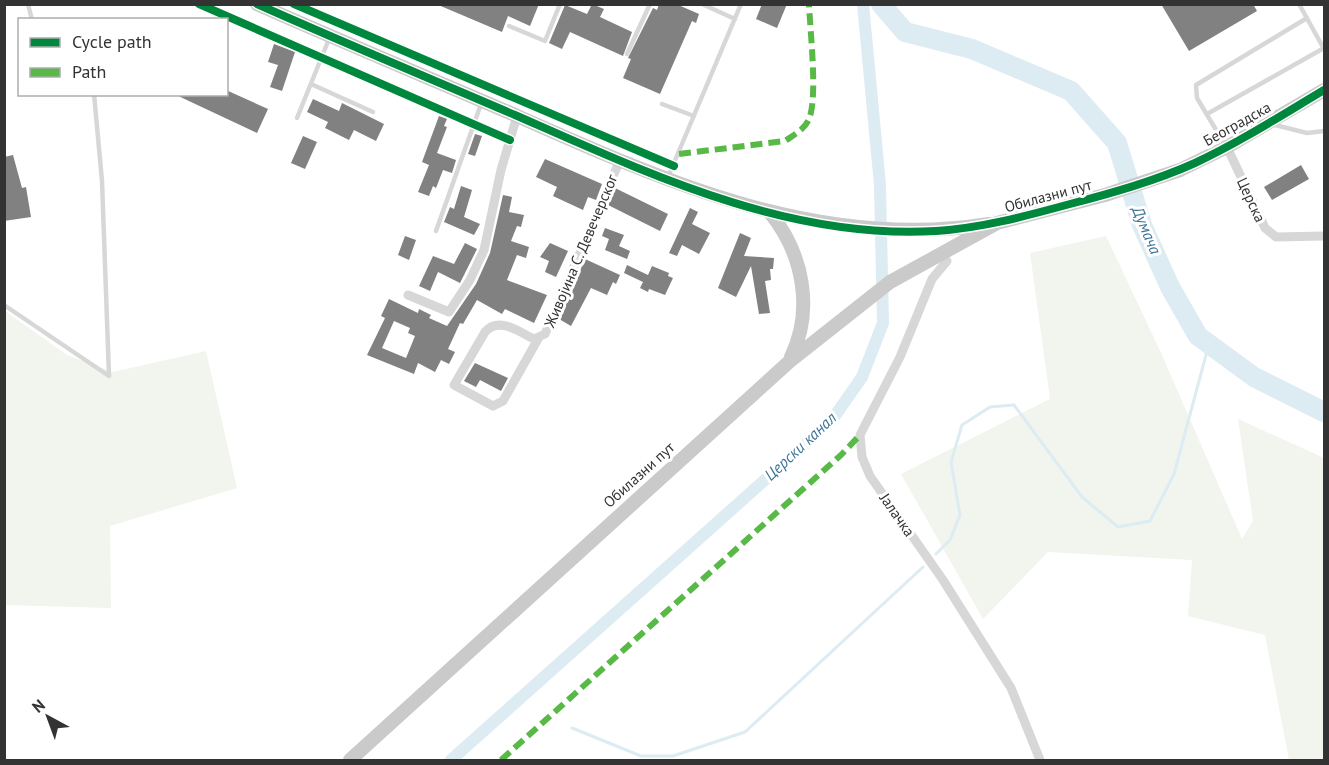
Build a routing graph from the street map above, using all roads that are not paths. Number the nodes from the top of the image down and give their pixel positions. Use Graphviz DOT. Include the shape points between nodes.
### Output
graph roads {
  1 [pos="257,4"];
  2 [pos="560,4"];
  3 [pos="650,4"];
  4 [pos="702,4"];
  5 [pos="741,4"];
  6 [pos="1299,4"];
  7 [pos="1307,18"];
  8 [pos="735,20"];
  9 [pos="509,26"];
  10 [pos="330,37"];
  11 [pos="1324,49"];
  12 [pos="627,54"];
  13 [pos="311,84"];
  14 [pos="1324,90"];
  15 [pos="94,96"];
  16 [pos="482,101"];
  17 [pos="662,104"];
  18 [pos="373,112"];
  19 [pos="1207,114"];
  20 [pos="517,116"];
  21 [pos="694,116"];
  22 [pos="297,117"];
  23 [pos="1268,123"];
  24 [pos="1324,131"];
  25 [pos="1227,147"];
  26 [pos="620,160"];
  27 [pos="667,180"];
  28 [pos="1105,195"];
  29 [pos="771,214"];
  30 [pos="997,223"];
  31 [pos="436,231"];
  32 [pos="1324,236"];
  33 [pos="940,258"];
  34 [pos="408,295"];
  35 [pos="4,305"];
  36 [pos="538,339"];
  37 [pos="790,361"];
  38 [pos="350,760"];
  39 [pos="1040,760"];
  1 -- 10 [label="main road"];
  2 -- 9 [label="lane" via="545,41"];
  3 -- 12 [label="lane"];
  4 -- 8 [label="lane"];
  5 -- 8 [label="lane"];
  6 -- 7 [label="lane"];
  7 -- 11 [label="lane"];
  7 -- 19 [label="lane" via="1200,81 1195,91"];
  8 -- 21 [label="lane"];
  10 -- 13 [label="lane"];
  10 -- 16 [label="main road"];
  11 -- 19 [label="lane"];
  13 -- 18 [label="lane"];
  13 -- 22 [label="lane"];
  14 -- 23 [label="main road, Београдска"];
  15 -- 35 [label="lane" via="102,181 109,376"];
  16 -- 20 [label="main road"];
  16 -- 31 [label="lane"];
  17 -- 21 [label="lane"];
  19 -- 25 [label="lane"];
  20 -- 26 [label="main road"];
  20 -- 34 [label="street" via="484,250 470,280 449,312"];
  21 -- 27 [label="lane"];
  23 -- 24 [label="lane" via="1286,130"];
  23 -- 25 [label="main road, Београдска"];
  25 -- 28 [label="main road, Београдска" via="1161,177"];
  25 -- 32 [label="street, Церска" via="1265,228 1276,237"];
  26 -- 27 [label="main road"];
  26 -- 36 [label="street, Живојина С. Девечерског" via="548,329"];
  27 -- 29 [label="main road"];
  28 -- 30 [label="main road, Обилазни пут"];
  29 -- 30 [label="main road" via="886,231"];
  29 -- 37 [label="main road" via="793,248 803,298 803,325"];
  30 -- 33 [label="main road, Обилазни пут"];
  33 -- 37 [label="main road, Обилазни пут" via="890,282"];
  33 -- 39 [label="street, Јалачка" via="900,357 860,435 862,457 870,476 943,580 1011,688"];
  36 -- 36 [label="street, Живојина С. Девечерског" via="503,325 492,325 454,385 498,405"];
  37 -- 38 [label="main road, Обилазни пут"];
}
